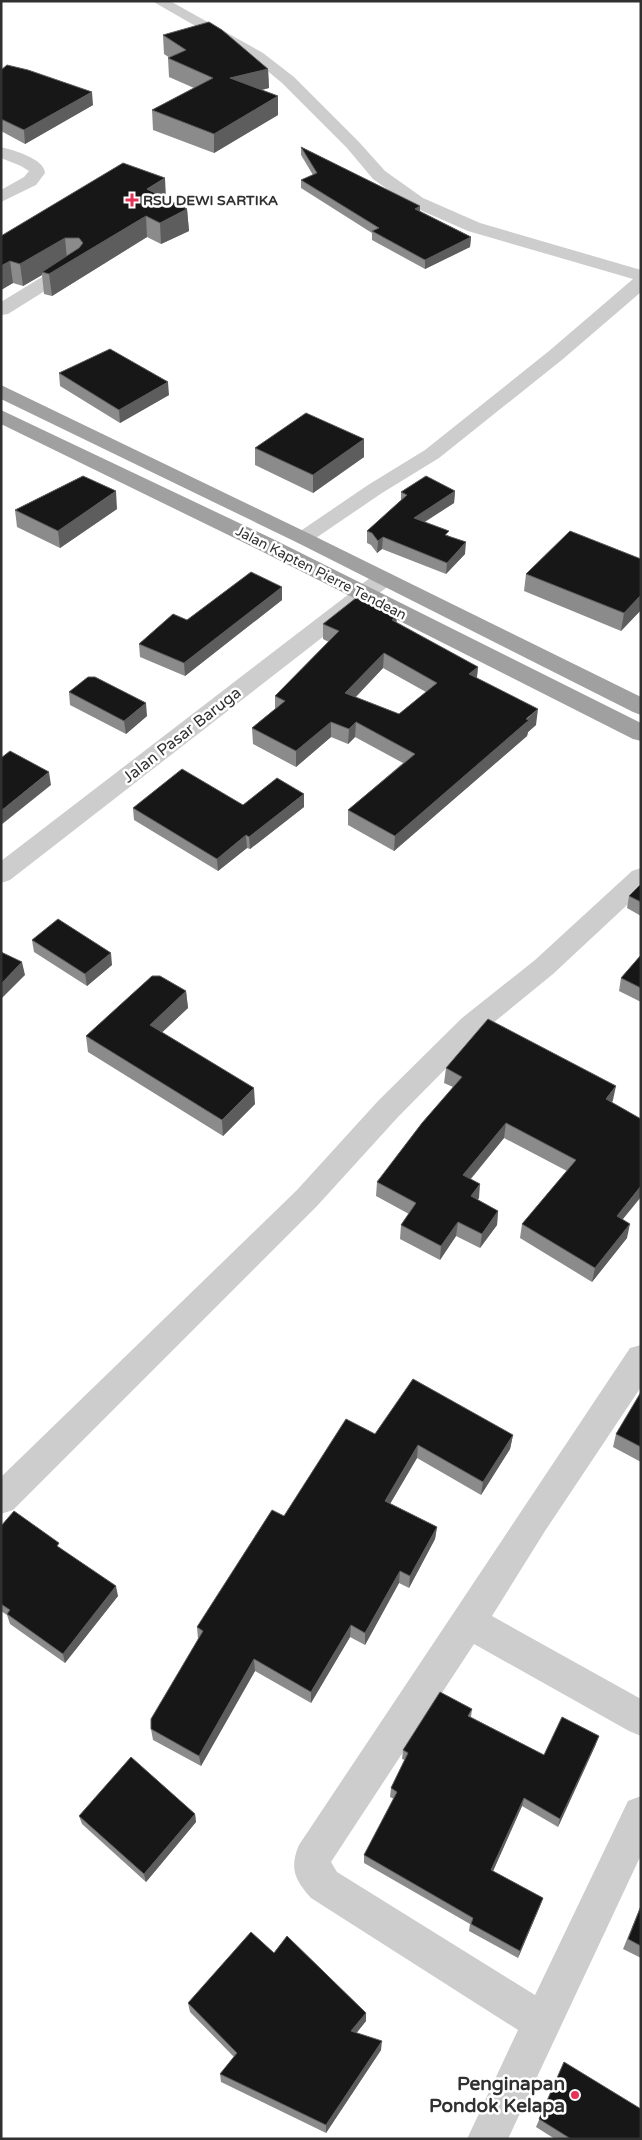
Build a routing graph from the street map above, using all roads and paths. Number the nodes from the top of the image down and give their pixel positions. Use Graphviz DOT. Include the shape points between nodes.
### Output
graph roads {
  1 [pos="160,1"];
  2 [pos="1,152"];
  3 [pos="1,197"];
  4 [pos="74,265"];
  5 [pos="641,276"];
  6 [pos="641,282"];
  7 [pos="1,310"];
  8 [pos="1,390"];
  9 [pos="1,416"];
  10 [pos="303,538"];
  11 [pos="384,579"];
  12 [pos="362,594"];
  13 [pos="641,707"];
  14 [pos="641,733"];
  15 [pos="1,874"];
  16 [pos="641,877"];
  17 [pos="641,1358"];
  18 [pos="1,1499"];
  19 [pos="469,1622"];
  20 [pos="641,1719"];
  21 [pos="641,1814"];
  22 [pos="542,2022"];
  23 [pos="487,2139"];
  1 -- 5 [label="street" via="258,56 288,80 353,145 378,176 417,202 474,227"];
  2 -- 3 [label="street" via="27,162 37,169 37,173 30,181"];
  4 -- 7 [label="street"];
  6 -- 10 [label="street" via="432,454"];
  8 -- 10 [label="highway, Jalan Kapten Pierre Tendean"];
  9 -- 12 [label="highway, Jalan Kapten Pierre Tendean"];
  10 -- 11 [label="highway, Jalan Kapten Pierre Tendean"];
  11 -- 12 [label="street, Jalan Pasar Baruga"];
  11 -- 13 [label="highway, Jalan Kapten Pierre Tendean"];
  12 -- 14 [label="highway, Jalan Kapten Pierre Tendean"];
  12 -- 15 [label="street, Jalan Pasar Baruga"];
  16 -- 18 [label="street" via="544,967 472,1025 388,1108 307,1198"];
  17 -- 19 [label="street"];
  19 -- 20 [label="street"];
  19 -- 22 [label="street" via="312,1858 313,1872 324,1885"];
  21 -- 22 [label="street"];
  22 -- 23 [label="street"];
}
